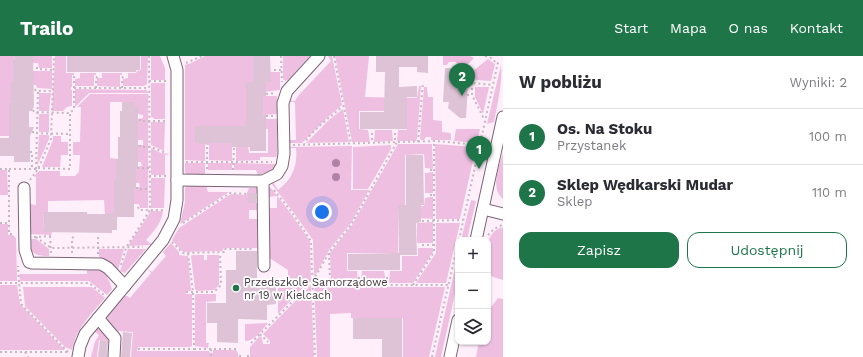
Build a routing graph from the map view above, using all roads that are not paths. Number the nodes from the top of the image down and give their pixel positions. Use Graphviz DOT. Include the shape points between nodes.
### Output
graph roads {
  1 [pos="173,56"];
  2 [pos="319,56"];
  3 [pos="503,121"];
  4 [pos="177,180"];
  5 [pos="266,183"];
  6 [pos="24,188"];
  7 [pos="482,209"];
  8 [pos="503,214"];
  9 [pos="477,237"];
  10 [pos="264,266"];
  11 [pos="121,282"];
  12 [pos="98,318"];
  13 [pos="455,334"];
  14 [pos="73,354"];
  15 [pos="114,357"];
  16 [pos="450,357"];
  1 -- 4 [label="street" via="177,70"];
  2 -- 5 [label="street" via="284,95 282,166"];
  3 -- 7 [label="street"];
  4 -- 5 [label="street"];
  4 -- 11 [label="street" via="176,210 171,226 162,240"];
  5 -- 10 [label="street"];
  6 -- 11 [label="street" via="24,250 29,262 98,264 106,266"];
  7 -- 8 [label="street"];
  7 -- 9 [label="street"];
  11 -- 12 [label="street"];
  12 -- 14 [label="street"];
  12 -- 15 [label="street" via="115,338"];
  13 -- 16 [label="street"];
}
